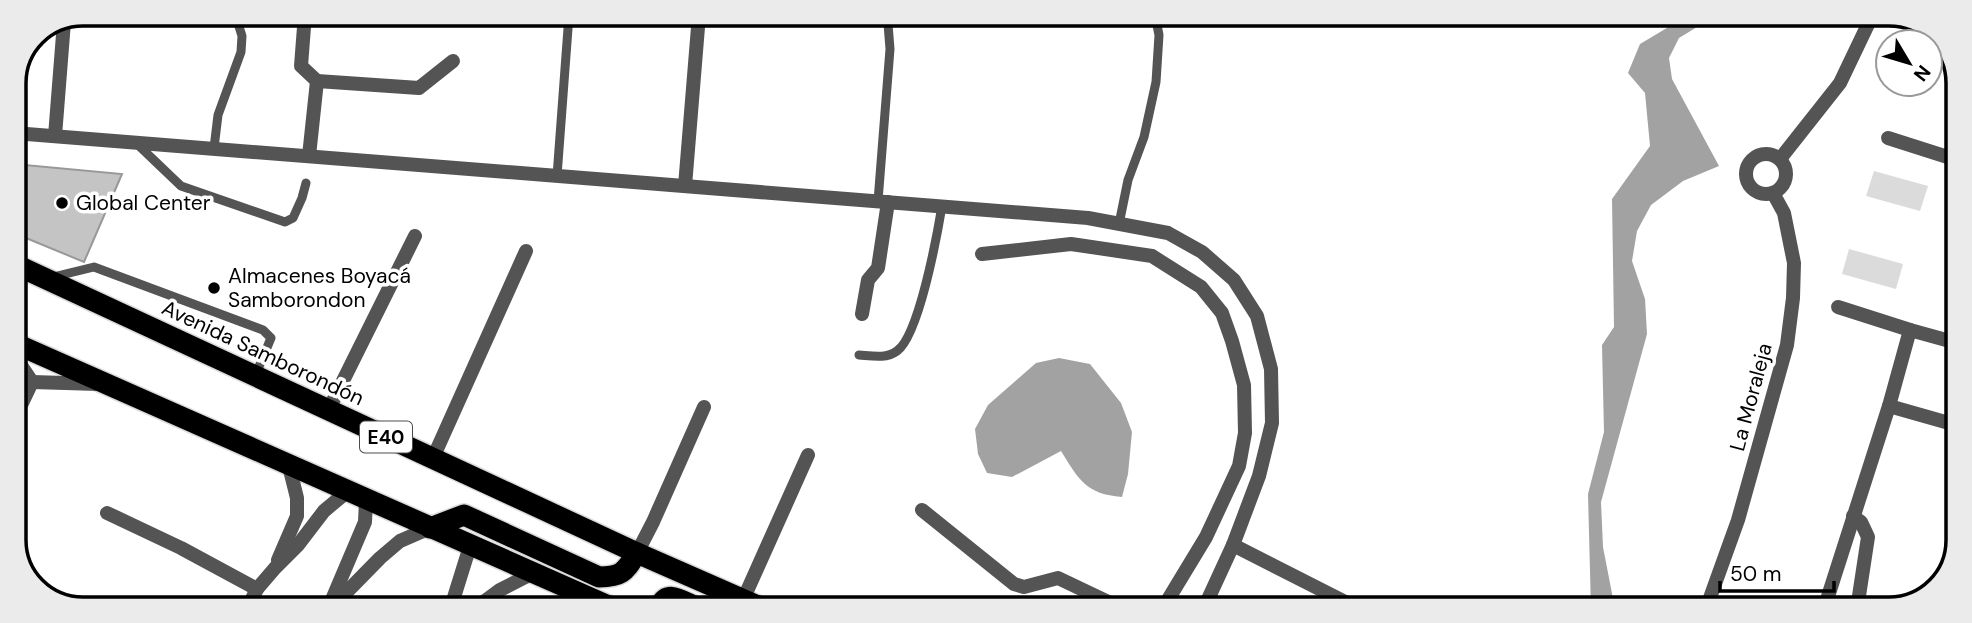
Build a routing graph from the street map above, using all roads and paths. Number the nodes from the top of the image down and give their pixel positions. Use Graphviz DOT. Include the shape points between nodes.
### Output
graph roads {
  1 [pos="238,26"];
  2 [pos="304,26"];
  3 [pos="568,26"];
  4 [pos="698,26"];
  5 [pos="888,26"];
  6 [pos="1158,26"];
  7 [pos="1867,26"];
  8 [pos="63,30"];
  9 [pos="453,61"];
  10 [pos="317,81"];
  11 [pos="26,134"];
  12 [pos="55,136"];
  13 [pos="1888,138"];
  14 [pos="136,143"];
  15 [pos="214,148"];
  16 [pos="309,156"];
  17 [pos="1946,156"];
  18 [pos="1780,159"];
  19 [pos="557,176"];
  20 [pos="306,183"];
  21 [pos="685,186"];
  22 [pos="1773,193"];
  23 [pos="883,202"];
  24 [pos="942,206"];
  25 [pos="1119,224"];
  26 [pos="415,236"];
  27 [pos="526,251"];
  28 [pos="982,254"];
  29 [pos="26,269"];
  30 [pos="46,278"];
  31 [pos="1838,307"];
  32 [pos="862,314"];
  33 [pos="1910,330"];
  34 [pos="1946,340"];
  35 [pos="26,348"];
  36 [pos="859,355"];
  37 [pos="26,373"];
  38 [pos="256,376"];
  39 [pos="32,382"];
  40 [pos="107,384"];
  41 [pos="26,395"];
  42 [pos="1889,406"];
  43 [pos="704,407"];
  44 [pos="328,411"];
  45 [pos="1946,422"];
  46 [pos="808,455"];
  47 [pos="433,458"];
  48 [pos="289,466"];
  49 [pos="357,496"];
  50 [pos="922,510"];
  51 [pos="107,513"];
  52 [pos="1853,516"];
  53 [pos="430,528"];
  54 [pos="1233,545"];
  55 [pos="470,546"];
  56 [pos="637,553"];
  57 [pos="275,568"];
  58 [pos="533,573"];
  59 [pos="257,589"];
  60 [pos="253,597"];
  61 [pos="335,597"];
  62 [pos="341,597"];
  63 [pos="454,597"];
  64 [pos="491,597"];
  65 [pos="588,597"];
  66 [pos="735,597"];
  67 [pos="754,597"];
  68 [pos="1098,597"];
  69 [pos="1170,597"];
  70 [pos="1209,597"];
  71 [pos="1335,597"];
  72 [pos="1710,597"];
  73 [pos="1828,597"];
  74 [pos="1859,597"];
  1 -- 15 [label="lane" via="241,52 218,116"];
  2 -- 10 [label="street" via="301,65"];
  3 -- 19 [label="lane"];
  4 -- 21 [label="street"];
  5 -- 23 [label="lane"];
  6 -- 25 [label="lane" via="1156,82"];
  7 -- 18 [label="street" via="1840,83"];
  8 -- 12 [label="street"];
  9 -- 10 [label="street" via="419,88"];
  10 -- 16 [label="street"];
  11 -- 12 [label="street"];
  12 -- 14 [label="street"];
  13 -- 17 [label="street"];
  14 -- 15 [label="street"];
  14 -- 20 [label="lane" via="181,186 285,222 293,218"];
  15 -- 16 [label="street"];
  16 -- 19 [label="street"];
  18 -- 22 [label="street" via="1785,182"];
  18 -- 22 [label="street" via="1759,155 1745,174 1758,193"];
  19 -- 21 [label="street"];
  21 -- 23 [label="street"];
  22 -- 72 [label="street, La Moraleja" via="1784,213 1794,263 1787,345 1738,520"];
  23 -- 24 [label="street"];
  23 -- 32 [label="street" via="878,268 868,280"];
  24 -- 25 [label="street"];
  24 -- 36 [label="lane" via="932,260 909,334 890,355"];
  25 -- 54 [label="street" via="1168,233 1202,252 1234,280 1257,316 1272,369 1272,423 1259,476"];
  26 -- 44 [label="street"];
  27 -- 47 [label="street"];
  28 -- 69 [label="street" via="1071,244 1152,256 1201,287 1222,313 1244,385 1245,433 1239,466 1206,537"];
  29 -- 30 [label="highway, Avenida Samborondón / E40"];
  30 -- 38 [label="highway, Avenida Samborondón / E40"];
  30 -- 38 [label="lane" via="94,267 263,330 271,338"];
  31 -- 33 [label="street"];
  33 -- 34 [label="street"];
  33 -- 42 [label="street"];
  35 -- 40 [label="highway"];
  37 -- 39 [label="street"];
  38 -- 44 [label="highway, Avenida Samborondón / E40"];
  39 -- 40 [label="street"];
  39 -- 41 [label="street"];
  40 -- 48 [label="highway"];
  42 -- 45 [label="street"];
  42 -- 52 [label="street"];
  43 -- 56 [label="street"];
  44 -- 47 [label="highway, Avenida Samborondón / E40"];
  46 -- 67 [label="street"];
  47 -- 56 [label="highway, Avenida Samborondón / E40"];
  48 -- 49 [label="highway"];
  48 -- 57 [label="street" via="297,516"];
  49 -- 53 [label="highway"];
  49 -- 57 [label="street" via="324,511"];
  49 -- 61 [label="street" via="365,522"];
  50 -- 68 [label="street" via="1014,584 1024,587 1058,578"];
  51 -- 59 [label="street"];
  52 -- 73 [label="street"];
  52 -- 74 [label="street" via="1868,537"];
  53 -- 55 [label="highway"];
  53 -- 56 [label="highway" via="464,515 599,577 624,572"];
  53 -- 62 [label="street" via="400,541"];
  54 -- 70 [label="street"];
  54 -- 71 [label="street"];
  55 -- 58 [label="highway"];
  55 -- 63 [label="street"];
  56 -- 66 [label="highway, Avenida Samborondón / E40"];
  57 -- 59 [label="street"];
  58 -- 64 [label="street"];
  58 -- 65 [label="highway"];
  59 -- 60 [label="street"];
}
